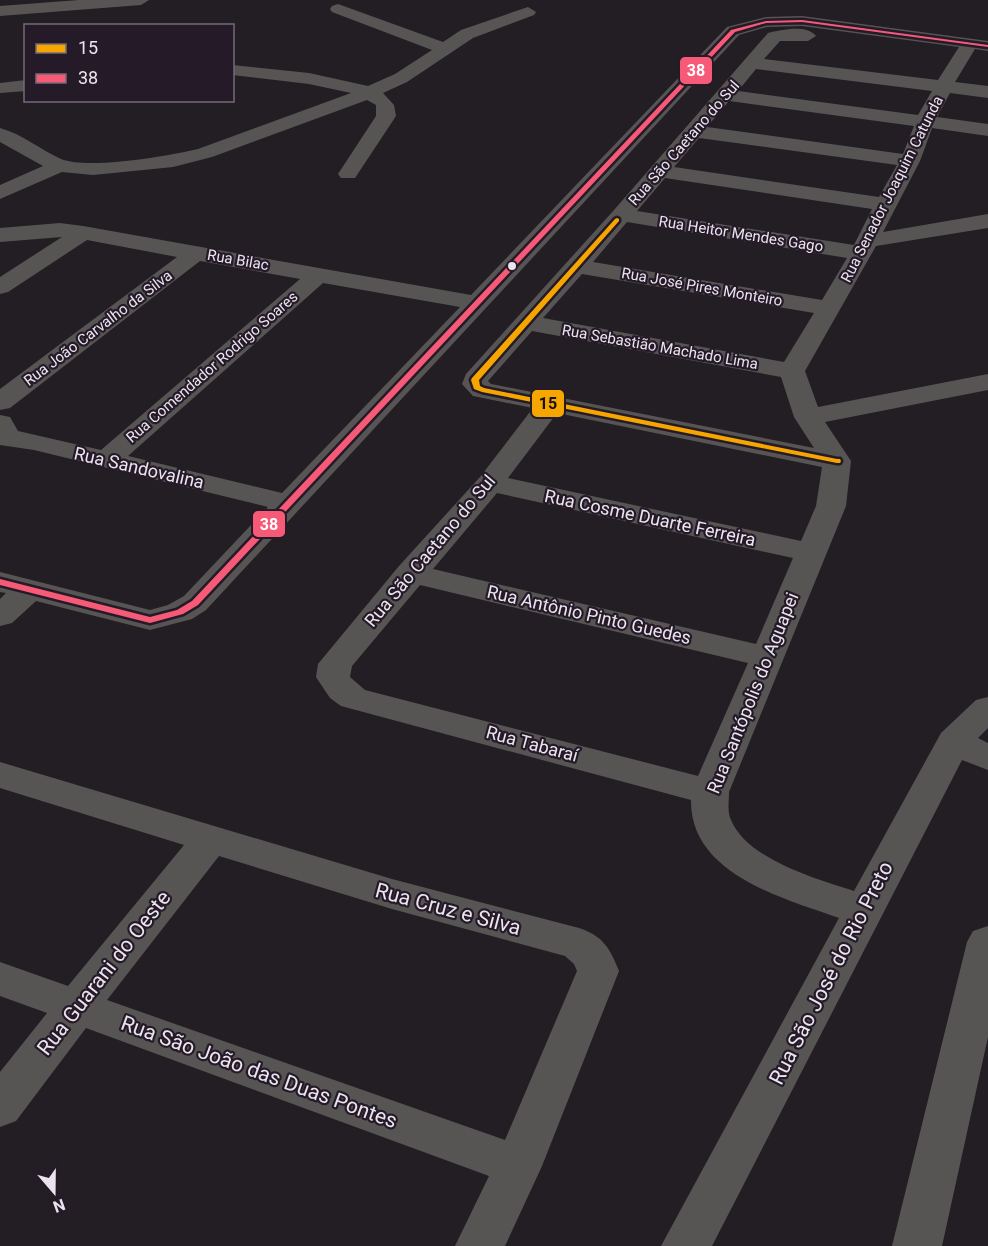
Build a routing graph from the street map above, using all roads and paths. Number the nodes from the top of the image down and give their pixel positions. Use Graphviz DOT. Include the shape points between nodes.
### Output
graph roads {
  1 [pos="141,0"];
  2 [pos="509,3"];
  3 [pos="338,9"];
  4 [pos="0,11"];
  5 [pos="974,48"];
  6 [pos="445,49"];
  7 [pos="752,63"];
  8 [pos="234,70"];
  9 [pos="24,85"];
  10 [pos="945,87"];
  11 [pos="0,88"];
  12 [pos="988,92"];
  13 [pos="368,93"];
  14 [pos="726,95"];
  15 [pos="926,122"];
  16 [pos="988,130"];
  17 [pos="694,131"];
  18 [pos="0,134"];
  19 [pos="910,161"];
  20 [pos="58,166"];
  21 [pos="658,171"];
  22 [pos="348,174"];
  23 [pos="0,193"];
  24 [pos="885,204"];
  25 [pos="622,215"];
  26 [pos="988,221"];
  27 [pos="83,233"];
  28 [pos="0,235"];
  29 [pos="864,247"];
  30 [pos="195,253"];
  31 [pos="576,266"];
  32 [pos="318,275"];
  33 [pos="0,287"];
  34 [pos="476,303"];
  35 [pos="827,309"];
  36 [pos="528,322"];
  37 [pos="792,371"];
  38 [pos="988,382"];
  39 [pos="0,402"];
  40 [pos="550,404"];
  41 [pos="808,417"];
  42 [pos="2,434"];
  43 [pos="106,460"];
  44 [pos="837,461"];
  45 [pos="490,483"];
  46 [pos="287,503"];
  47 [pos="811,553"];
  48 [pos="410,573"];
  49 [pos="15,586"];
  50 [pos="0,616"];
  51 [pos="767,657"];
  52 [pos="353,698"];
  53 [pos="988,708"];
  54 [pos="971,750"];
  55 [pos="0,775"];
  56 [pos="710,792"];
  57 [pos="210,840"];
  58 [pos="863,910"];
  59 [pos="988,942"];
  60 [pos="0,979"];
  61 [pos="983,986"];
  62 [pos="79,1006"];
  63 [pos="0,1107"];
  64 [pos="518,1166"];
  65 [pos="480,1246"];
  66 [pos="686,1246"];
  67 [pos="917,1246"];
  1 -- 4 [label="street"];
  2 -- 6 [label="street" via="528,12 477,30"];
  3 -- 6 [label="street"];
  5 -- 7 [label="street, Rua São Caetano do Sul" via="786,34 774,37"];
  5 -- 10 [label="street, Rua Senador Joaquim Catunda"];
  5 -- 34 [label="street, Rua São Caetano do Sul" via="802,21 766,22 734,31"];
  6 -- 13 [label="street" via="401,78"];
  7 -- 10 [label="street"];
  7 -- 14 [label="street, Rua São Caetano do Sul"];
  8 -- 13 [label="street" via="307,78"];
  9 -- 11 [label="street"];
  10 -- 12 [label="street"];
  10 -- 15 [label="street, Rua Senador Joaquim Catunda"];
  13 -- 20 [label="street" via="173,161 101,169"];
  13 -- 22 [label="street" via="386,106 386,116"];
  14 -- 15 [label="street"];
  14 -- 17 [label="street, Rua São Caetano do Sul"];
  15 -- 16 [label="street"];
  15 -- 19 [label="street, Rua Senador Joaquim Catunda"];
  17 -- 19 [label="street"];
  17 -- 21 [label="street, Rua São Caetano do Sul"];
  18 -- 20 [label="street"];
  19 -- 24 [label="street, Rua Senador Joaquim Catunda"];
  20 -- 23 [label="street"];
  21 -- 24 [label="street"];
  21 -- 25 [label="street, Rua São Caetano do Sul"];
  24 -- 29 [label="street, Rua Senador Joaquim Catunda"];
  25 -- 29 [label="street, Rua Heitor Mendes Gago"];
  25 -- 31 [label="street, Rua São Caetano do Sul"];
  26 -- 29 [label="street, Rua Heitor Mendes Gago"];
  27 -- 28 [label="street, Rua Bilac" via="60,230"];
  27 -- 30 [label="street, Rua Bilac"];
  27 -- 33 [label="street"];
  29 -- 35 [label="street, Rua Senador Joaquim Catunda"];
  30 -- 32 [label="street, Rua Bilac"];
  30 -- 39 [label="street, Rua João Carvalho da Silva"];
  31 -- 35 [label="street, Rua José Pires Monteiro"];
  31 -- 36 [label="street, Rua São Caetano do Sul"];
  32 -- 34 [label="street, Rua Bilac"];
  32 -- 43 [label="street, Rua Comendador Rodrigo Soares"];
  34 -- 46 [label="street, Rua São Caetano do Sul"];
  35 -- 37 [label="street, Rua Senador Joaquim Catunda"];
  36 -- 37 [label="street, Rua Sebastião Machado Lima"];
  36 -- 40 [label="street, Rua São Caetano do Sul" via="475,380 482,390"];
  37 -- 41 [label="street"];
  38 -- 41 [label="street"];
  40 -- 44 [label="street"];
  40 -- 45 [label="street, Rua São Caetano do Sul"];
  41 -- 44 [label="street"];
  42 -- 43 [label="street, Rua Sandovalina"];
  43 -- 46 [label="street, Rua Sandovalina"];
  44 -- 47 [label="street, Rua Santópolis do Aguapei" via="831,506"];
  45 -- 47 [label="street, Rua Cosme Duarte Ferreira"];
  45 -- 48 [label="street, Rua São Caetano do Sul"];
  46 -- 49 [label="street, Rua São Caetano do Sul" via="195,603 180,612 150,620"];
  47 -- 51 [label="street, Rua Santópolis do Aguapei"];
  48 -- 51 [label="street, Rua Antônio Pinto Guedes"];
  48 -- 52 [label="street, Rua São Caetano do Sul" via="335,664 333,677"];
  49 -- 50 [label="street"];
  51 -- 56 [label="street, Rua Santópolis do Aguapei"];
  52 -- 56 [label="street, Rua Tabaraí"];
  53 -- 54 [label="street, Rua São José do Rio Preto"];
  54 -- 58 [label="street, Rua São José do Rio Preto"];
  55 -- 57 [label="street, Rua Cruz e Silva"];
  56 -- 58 [label="street, Rua Santópolis do Aguapei" via="707,807 715,830 733,853 768,876"];
  57 -- 62 [label="street, Rua Guarani do Oeste"];
  57 -- 64 [label="street, Rua Cruz e Silva" via="579,944 592,956 598,971"];
  58 -- 66 [label="street, Rua São José do Rio Preto"];
  59 -- 61 [label="street"];
  60 -- 62 [label="street, Rua São João das Duas Pontes"];
  61 -- 67 [label="street"];
  62 -- 63 [label="street, Rua Guarani do Oeste"];
  62 -- 64 [label="street, Rua São João das Duas Pontes"];
  64 -- 65 [label="street, Rua Cruz e Silva"];
}
